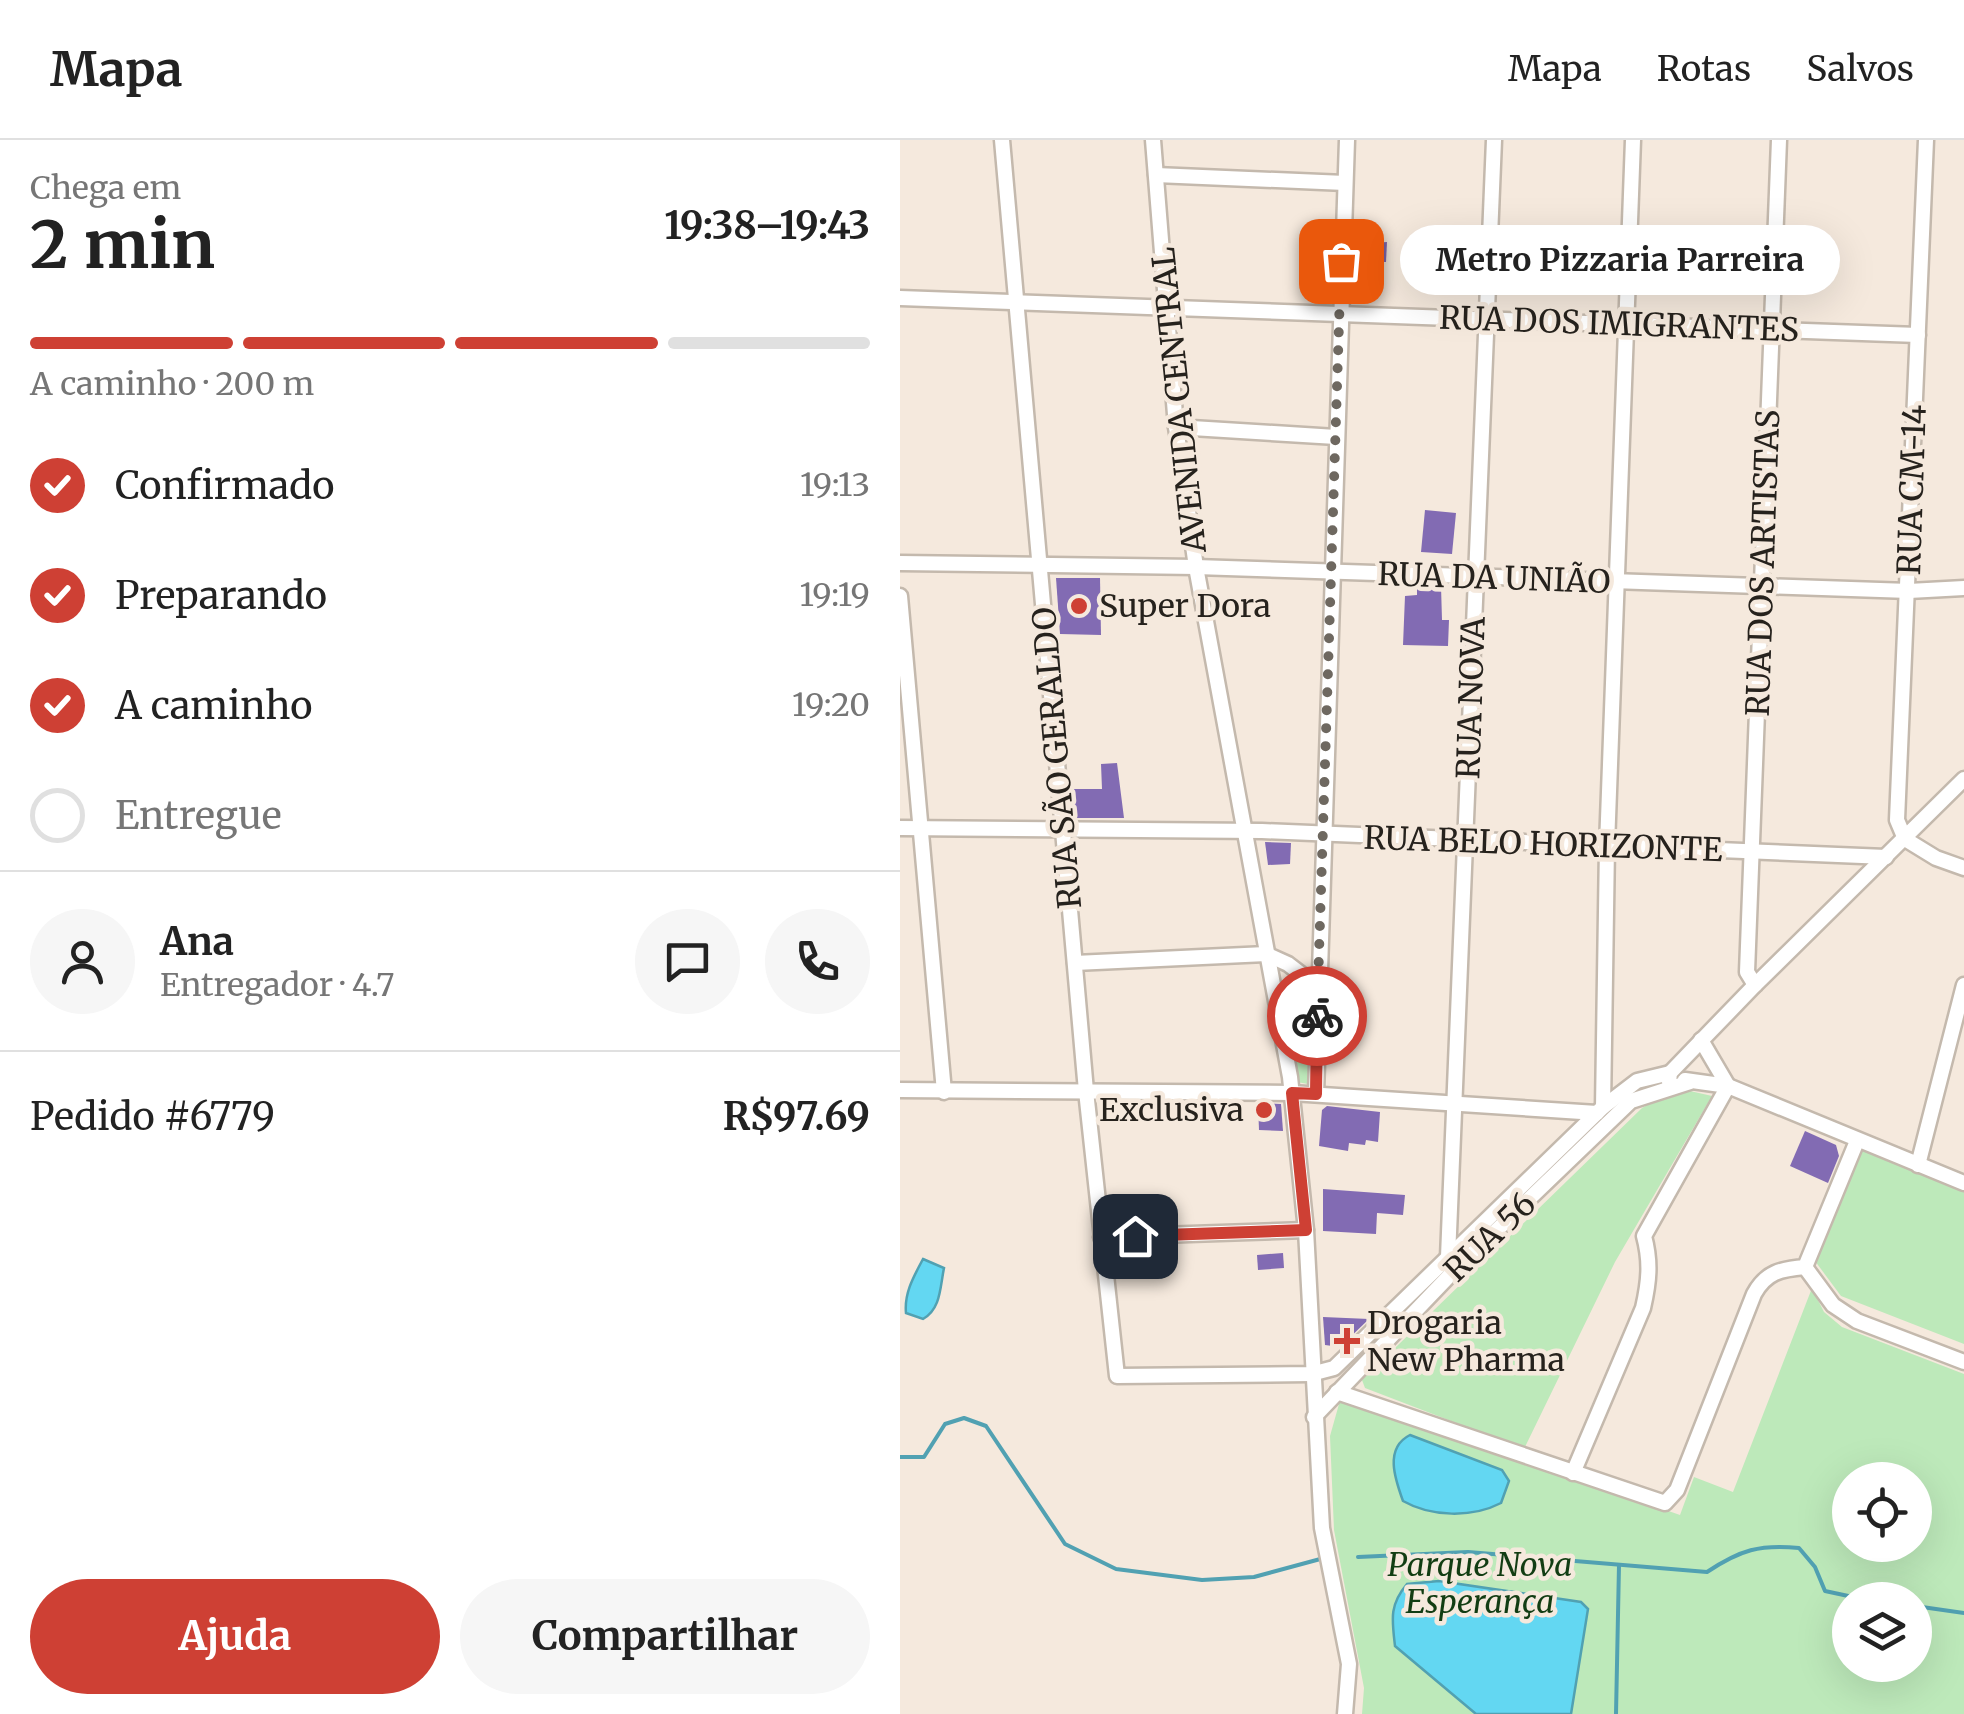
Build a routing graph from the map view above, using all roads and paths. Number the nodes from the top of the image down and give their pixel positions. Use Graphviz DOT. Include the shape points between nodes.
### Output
graph roads {
  1 [pos="1002,140"];
  2 [pos="1153,140"];
  3 [pos="1347,140"];
  4 [pos="1494,140"];
  5 [pos="1632,140"];
  6 [pos="1778,140"];
  7 [pos="1926,140"];
  8 [pos="1156,175"];
  9 [pos="1345,183"];
  10 [pos="900,298"];
  11 [pos="1016,302"];
  12 [pos="1168,307"];
  13 [pos="1340,314"];
  14 [pos="1486,319"];
  15 [pos="1626,324"];
  16 [pos="1772,329"];
  17 [pos="1918,335"];
  18 [pos="1176,428"];
  19 [pos="1336,436"];
  20 [pos="900,563"];
  21 [pos="1040,565"];
  22 [pos="1196,568"];
  23 [pos="1331,572"];
  24 [pos="1476,578"];
  25 [pos="1617,582"];
  26 [pos="1763,588"];
  27 [pos="1964,588"];
  28 [pos="1908,592"];
  29 [pos="900,596"];
  30 [pos="1964,780"];
  31 [pos="900,828"];
  32 [pos="921,828"];
  33 [pos="1063,830"];
  34 [pos="1245,831"];
  35 [pos="1325,836"];
  36 [pos="1905,839"];
  37 [pos="1466,841"];
  38 [pos="1608,846"];
  39 [pos="1752,852"];
  40 [pos="1886,857"];
  41 [pos="1964,868"];
  42 [pos="1266,954"];
  43 [pos="1075,963"];
  44 [pos="1755,985"];
  45 [pos="1964,985"];
  46 [pos="1318,987"];
  47 [pos="1701,1040"];
  48 [pos="1669,1080"];
  49 [pos="1728,1086"];
  50 [pos="900,1090"];
  51 [pos="944,1092"];
  52 [pos="1086,1092"];
  53 [pos="1292,1093"];
  54 [pos="1316,1094"];
  55 [pos="1455,1102"];
  56 [pos="1600,1110"];
  57 [pos="1857,1141"];
  58 [pos="1918,1165"];
  59 [pos="1964,1183"];
  60 [pos="1306,1230"];
  61 [pos="1101,1237"];
  62 [pos="1448,1256"];
  63 [pos="1805,1266"];
  64 [pos="1964,1362"];
  65 [pos="1312,1374"];
  66 [pos="1337,1392"];
  67 [pos="1314,1416"];
  68 [pos="1573,1473"];
  69 [pos="1345,1714"];
  1 -- 11 [label="street, RUA SÃO GERALDO"];
  2 -- 8 [label="street, AVENIDA CENTRAL"];
  3 -- 9 [label="street"];
  4 -- 14 [label="street, RUA NOVA"];
  5 -- 15 [label="street"];
  6 -- 16 [label="street, RUA DOS ARTISTAS"];
  7 -- 17 [label="street, RUA CM-14"];
  8 -- 9 [label="street"];
  8 -- 12 [label="street, AVENIDA CENTRAL"];
  9 -- 13 [label="street"];
  10 -- 11 [label="street, RUA DOS IMIGRANTES"];
  11 -- 12 [label="street, RUA DOS IMIGRANTES"];
  11 -- 21 [label="street, RUA SÃO GERALDO"];
  12 -- 13 [label="street, RUA DOS IMIGRANTES"];
  12 -- 18 [label="street, AVENIDA CENTRAL"];
  13 -- 14 [label="street, RUA DOS IMIGRANTES"];
  13 -- 19 [label="street"];
  14 -- 15 [label="street, RUA DOS IMIGRANTES"];
  14 -- 24 [label="street, RUA NOVA"];
  15 -- 16 [label="street, RUA DOS IMIGRANTES"];
  15 -- 25 [label="street"];
  16 -- 17 [label="street, RUA DOS IMIGRANTES"];
  16 -- 26 [label="street, RUA DOS ARTISTAS"];
  17 -- 28 [label="street, RUA CM-14"];
  18 -- 19 [label="street"];
  18 -- 22 [label="street, AVENIDA CENTRAL"];
  19 -- 23 [label="street"];
  20 -- 21 [label="street, RUA DA UNIÃO"];
  21 -- 22 [label="street, RUA DA UNIÃO"];
  21 -- 33 [label="street, RUA SÃO GERALDO"];
  22 -- 23 [label="street, RUA DA UNIÃO"];
  22 -- 34 [label="street, AVENIDA CENTRAL"];
  23 -- 24 [label="street, RUA DA UNIÃO"];
  23 -- 35 [label="street"];
  24 -- 25 [label="street, RUA DA UNIÃO"];
  24 -- 37 [label="street, RUA NOVA"];
  25 -- 26 [label="street, RUA DA UNIÃO"];
  25 -- 38 [label="street"];
  26 -- 28 [label="street, RUA DA UNIÃO"];
  26 -- 39 [label="street, RUA DOS ARTISTAS"];
  27 -- 28 [label="street, RUA DA UNIÃO"];
  28 -- 36 [label="street, RUA CM-14" via="1897,820"];
  29 -- 32 [label="street"];
  30 -- 36 [label="street, RUA 56"];
  31 -- 32 [label="street, RUA BELO HORIZONTE"];
  32 -- 33 [label="street, RUA BELO HORIZONTE"];
  32 -- 51 [label="street"];
  33 -- 34 [label="street, RUA BELO HORIZONTE"];
  33 -- 43 [label="street, RUA SÃO GERALDO"];
  34 -- 35 [label="street, RUA BELO HORIZONTE"];
  34 -- 42 [label="street, AVENIDA CENTRAL"];
  35 -- 37 [label="street, RUA BELO HORIZONTE"];
  35 -- 46 [label="street"];
  36 -- 40 [label="street, RUA 56"];
  36 -- 41 [label="street"];
  37 -- 38 [label="street, RUA BELO HORIZONTE"];
  37 -- 55 [label="street, RUA NOVA"];
  38 -- 39 [label="street, RUA BELO HORIZONTE"];
  38 -- 56 [label="street"];
  39 -- 40 [label="street, RUA BELO HORIZONTE"];
  39 -- 44 [label="street, RUA DOS ARTISTAS" via="1747,972"];
  40 -- 44 [label="street, RUA 56"];
  42 -- 43 [label="street"];
  42 -- 46 [label="street"];
  42 -- 53 [label="street, AVENIDA CENTRAL"];
  43 -- 52 [label="street, RUA SÃO GERALDO"];
  44 -- 47 [label="street, RUA 56"];
  45 -- 58 [label="street"];
  46 -- 54 [label="street"];
  47 -- 48 [label="street, RUA 56"];
  47 -- 49 [label="street"];
  48 -- 49 [label="street"];
  48 -- 56 [label="street, RUA 56" via="1632,1083"];
  48 -- 66 [label="street, RUA 56" via="1631,1102"];
  49 -- 57 [label="street"];
  49 -- 68 [label="street" via="1644,1236 1650,1257 1644,1308"];
  50 -- 51 [label="street"];
  51 -- 52 [label="street"];
  52 -- 53 [label="street"];
  52 -- 61 [label="street, RUA SÃO GERALDO"];
  53 -- 54 [label="street"];
  53 -- 60 [label="street, AVENIDA CENTRAL"];
  54 -- 55 [label="street"];
  55 -- 56 [label="street"];
  55 -- 62 [label="street, RUA NOVA"];
  56 -- 62 [label="street, RUA 56"];
  57 -- 58 [label="street"];
  57 -- 63 [label="street"];
  58 -- 59 [label="street"];
  60 -- 61 [label="street"];
  60 -- 65 [label="street, AVENIDA CENTRAL"];
  61 -- 65 [label="street, RUA SÃO GERALDO" via="1117,1376"];
  62 -- 65 [label="street, RUA 56" via="1334,1368"];
  63 -- 64 [label="street" via="1832,1306"];
  63 -- 68 [label="street" via="1762,1280 1672,1498 1666,1503"];
  65 -- 67 [label="street, AVENIDA CENTRAL"];
  66 -- 67 [label="street, RUA 56"];
  66 -- 68 [label="street"];
  67 -- 69 [label="street, AVENIDA CENTRAL" via="1322,1528 1349,1664"];
}
